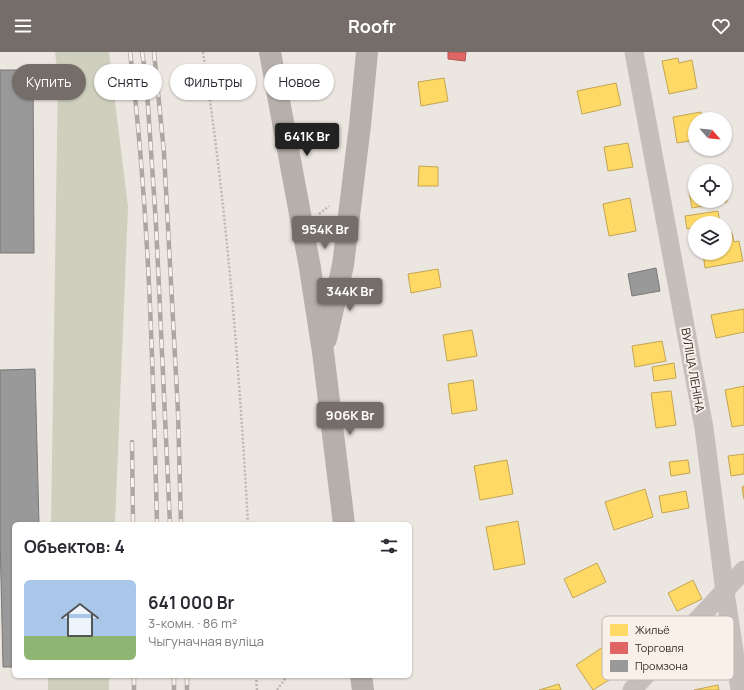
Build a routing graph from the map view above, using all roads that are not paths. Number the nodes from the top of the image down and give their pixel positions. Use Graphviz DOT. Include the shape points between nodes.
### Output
graph roads {
  1 [pos="270,52"];
  2 [pos="367,52"];
  3 [pos="634,52"];
  4 [pos="343,265"];
  5 [pos="310,268"];
  6 [pos="323,352"];
  7 [pos="344,522"];
  8 [pos="744,570"];
  9 [pos="725,592"];
  10 [pos="702,616"];
  11 [pos="729,616"];
  12 [pos="734,651"];
  13 [pos="362,678"];
  14 [pos="641,680"];
  15 [pos="363,690"];
  16 [pos="632,690"];
  17 [pos="740,690"];
  1 -- 5 [label="street"];
  2 -- 4 [label="street"];
  3 -- 9 [label="street, ВУЛІЦА ЛЕНІНА" via="704,428"];
  4 -- 5 [label="street"];
  4 -- 6 [label="street"];
  5 -- 6 [label="street"];
  6 -- 7 [label="street"];
  8 -- 9 [label="street"];
  9 -- 10 [label="street"];
  9 -- 11 [label="street, ВУЛІЦА ЛЕНІНА"];
  12 -- 17 [label="street, ВУЛІЦА ЛЕНІНА"];
  13 -- 15 [label="street"];
  14 -- 16 [label="street"];
}
